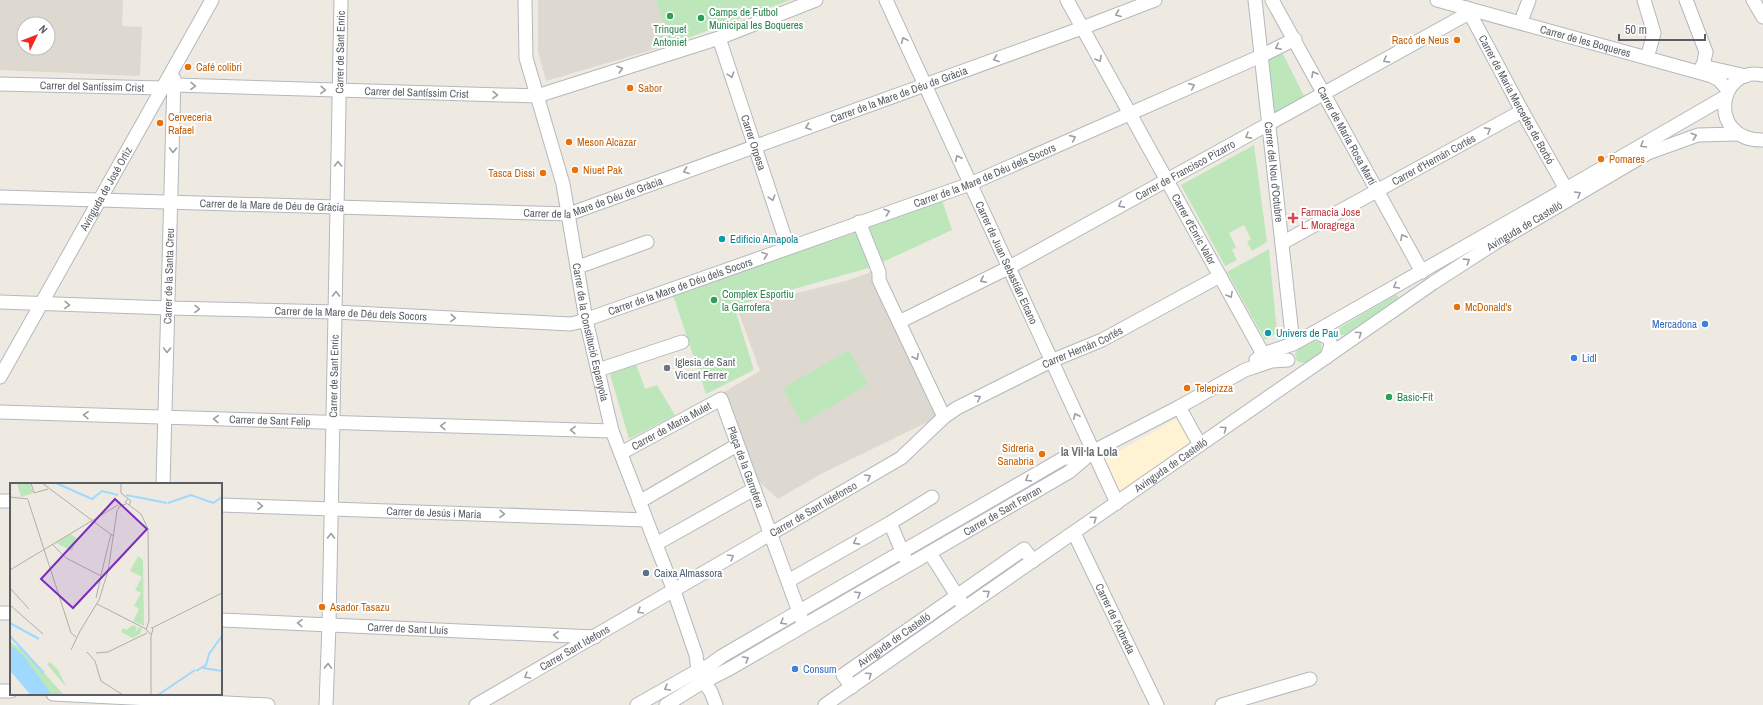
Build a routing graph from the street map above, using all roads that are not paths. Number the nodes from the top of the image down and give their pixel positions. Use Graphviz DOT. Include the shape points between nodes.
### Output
graph roads {
  1 [pos="212,0"];
  2 [pos="341,0"];
  3 [pos="525,0"];
  4 [pos="816,0"];
  5 [pos="886,0"];
  6 [pos="1067,0"];
  7 [pos="1154,0"];
  8 [pos="1255,0"];
  9 [pos="1272,0"];
  10 [pos="1437,0"];
  11 [pos="1528,0"];
  12 [pos="1644,0"];
  13 [pos="1686,0"];
  14 [pos="1753,0"];
  15 [pos="1467,4"];
  16 [pos="1523,16"];
  17 [pos="1763,17"];
  18 [pos="1082,28"];
  19 [pos="719,38"];
  20 [pos="1295,39"];
  21 [pos="1649,51"];
  22 [pos="1261,56"];
  23 [pos="1703,66"];
  24 [pos="1757,73"];
  25 [pos="0,84"];
  26 [pos="924,85"];
  27 [pos="169,87"];
  28 [pos="340,90"];
  29 [pos="1325,94"];
  30 [pos="1727,94"];
  31 [pos="537,96"];
  32 [pos="1522,111"];
  33 [pos="1130,114"];
  34 [pos="1269,125"];
  35 [pos="1738,134"];
  36 [pos="1763,140"];
  37 [pos="755,146"];
  38 [pos="1167,180"];
  39 [pos="970,184"];
  40 [pos="1377,190"];
  41 [pos="1566,190"];
  42 [pos="0,197"];
  43 [pos="100,200"];
  44 [pos="172,202"];
  45 [pos="337,207"];
  46 [pos="569,214"];
  47 [pos="859,222"];
  48 [pos="648,242"];
  49 [pos="1282,243"];
  50 [pos="788,247"];
  51 [pos="578,267"];
  52 [pos="1008,268"];
  53 [pos="1422,272"];
  54 [pos="1220,276"];
  55 [pos="0,302"];
  56 [pos="41,304"];
  57 [pos="168,308"];
  58 [pos="335,312"];
  59 [pos="586,320"];
  60 [pos="899,322"];
  61 [pos="1315,332"];
  62 [pos="682,342"];
  63 [pos="1293,344"];
  64 [pos="1263,354"];
  65 [pos="1327,357"];
  66 [pos="1288,360"];
  67 [pos="1051,361"];
  68 [pos="1309,369"];
  69 [pos="598,370"];
  70 [pos="1245,370"];
  71 [pos="0,377"];
  72 [pos="721,399"];
  73 [pos="1179,407"];
  74 [pos="0,412"];
  75 [pos="165,417"];
  76 [pos="944,417"];
  77 [pos="333,423"];
  78 [pos="612,431"];
  79 [pos="737,445"];
  80 [pos="1200,445"];
  81 [pos="1092,452"];
  82 [pos="621,453"];
  83 [pos="163,483"];
  84 [pos="754,488"];
  85 [pos="932,497"];
  86 [pos="639,502"];
  87 [pos="1117,503"];
  88 [pos="222,505"];
  89 [pos="332,508"];
  90 [pos="646,520"];
  91 [pos="890,523"];
  92 [pos="1074,533"];
  93 [pos="770,534"];
  94 [pos="656,544"];
  95 [pos="902,552"];
  96 [pos="930,553"];
  97 [pos="1033,561"];
  98 [pos="908,566"];
  99 [pos="788,580"];
  100 [pos="674,591"];
  101 [pos="957,596"];
  102 [pos="965,609"];
  103 [pos="799,612"];
  104 [pos="222,620"];
  105 [pos="329,625"];
  106 [pos="804,625"];
  107 [pos="595,637"];
  108 [pos="705,676"];
  109 [pos="1310,679"];
  110 [pos="852,687"];
  111 [pos="0,691"];
  112 [pos="10,692"];
  113 [pos="70,695"];
  114 [pos="156,700"];
  115 [pos="268,705"];
  116 [pos="326,705"];
  117 [pos="476,705"];
  118 [pos="637,705"];
  119 [pos="666,705"];
  120 [pos="716,705"];
  121 [pos="825,705"];
  122 [pos="1157,705"];
  123 [pos="1222,705"];
  1 -- 27 [label="street, Carrer de la Santa Creu" via="173,69"];
  2 -- 28 [label="street, Carrer de Sant Enric"];
  3 -- 31 [label="street, Carrer de la Constitució Espanyola" via="526,58"];
  4 -- 19 [label="street, Carrer del Santíssim Crist"];
  26 -- 5 [label="street, Carrer de Juan Sebastián Elcano, one-way"];
  6 -- 18 [label="street, Carrer d'Enric Valor"];
  7 -- 18 [label="street, Carrer de la Mare de Déu de Gràcia, one-way"];
  8 -- 22 [label="street, Carrer del Nou d'Octubre"];
  9 -- 20 [label="street, Carrer de Maria Rosa Martí"];
  10 -- 15 [label="street, Carrer de les Boqueres"];
  11 -- 16 [label="street"];
  12 -- 21 [label="street" via="1654,33"];
  13 -- 23 [label="street" via="1706,52"];
  14 -- 17 [label="street"];
  15 -- 16 [label="street, Carrer de les Boqueres"];
  15 -- 29 [label="street, Carrer de Francisco Pizarro, one-way"];
  15 -- 30 [label="street, Carrer de les Boqueres" via="1712,76 1719,80"];
  15 -- 32 [label="street, Carrer de Maria Mercedes de Borbó"];
  16 -- 21 [label="street, Carrer de les Boqueres"];
  18 -- 26 [label="street, Carrer de la Mare de Déu de Gràcia, one-way"];
  18 -- 33 [label="street, Carrer d'Enric Valor, one-way"];
  31 -- 19 [label="street, Carrer del Santíssim Crist, one-way"];
  19 -- 37 [label="street, Carrer Orpesa, one-way"];
  20 -- 22 [label="street, Carrer de la Mare de Déu dels Socors, one-way"];
  29 -- 20 [label="street, Carrer de Maria Rosa Martí, one-way"];
  21 -- 23 [label="street, Carrer de les Boqueres"];
  33 -- 22 [label="street, Carrer de la Mare de Déu dels Socors, one-way"];
  22 -- 34 [label="street, Carrer del Nou d'Octubre"];
  23 -- 24 [label="street, Carrer de les Boqueres"];
  24 -- 30 [label="street, Avinguda de Castelló" via="1736,81"];
  25 -- 27 [label="street, Carrer del Santíssim Crist"];
  26 -- 37 [label="street, Carrer de la Mare de Déu de Gràcia, one-way"];
  39 -- 26 [label="street, Carrer de Juan Sebastián Elcano, one-way"];
  27 -- 28 [label="street, Carrer del Santíssim Crist, one-way"];
  27 -- 43 [label="street, Avinguda de José Ortiz"];
  27 -- 44 [label="street, Carrer de la Santa Creu, one-way"];
  28 -- 31 [label="street, Carrer del Santíssim Crist, one-way"];
  45 -- 28 [label="street, Carrer de Sant Enric, one-way"];
  29 -- 34 [label="street, Carrer de Francisco Pizarro"];
  29 -- 40 [label="street, Carrer de Maria Rosa Martí"];
  30 -- 35 [label="street" via="1724,111 1728,124"];
  30 -- 41 [label="street, Avinguda de Castelló, one-way"];
  31 -- 46 [label="street, Carrer de la Constitució Espanyola" via="563,184"];
  40 -- 32 [label="street, Carrer d'Hernán Cortés, one-way"];
  32 -- 41 [label="street, Carrer de Maria Mercedes de Borbó"];
  33 -- 38 [label="street, Carrer d'Enric Valor"];
  39 -- 33 [label="street, Carrer de la Mare de Déu dels Socors, one-way"];
  34 -- 38 [label="street, Carrer de Francisco Pizarro, one-way"];
  34 -- 49 [label="street, Carrer del Nou d'Octubre"];
  35 -- 36 [label="street, Avinguda de Castelló" via="1752,140"];
  65 -- 35 [label="street, Avinguda de Castelló, one-way" via="1495,243 1648,153 1698,134"];
  37 -- 46 [label="street, Carrer de la Mare de Déu de Gràcia, one-way"];
  37 -- 50 [label="street, Carrer Orpesa, one-way"];
  38 -- 52 [label="street, Carrer de Francisco Pizarro, one-way"];
  38 -- 54 [label="street, Carrer d'Enric Valor"];
  47 -- 39 [label="street, Carrer de la Mare de Déu dels Socors, one-way"];
  39 -- 52 [label="street, Carrer de Juan Sebastián Elcano"];
  40 -- 49 [label="street, Carrer d'Hernán Cortés"];
  53 -- 40 [label="street, Carrer de Maria Rosa Martí, one-way"];
  41 -- 53 [label="street, Avinguda de Castelló"];
  42 -- 43 [label="street, Carrer de la Mare de Déu de Gràcia"];
  43 -- 44 [label="street, Carrer de la Mare de Déu de Gràcia"];
  43 -- 56 [label="street, Avinguda de José Ortiz"];
  44 -- 45 [label="street, Carrer de la Mare de Déu de Gràcia"];
  44 -- 57 [label="street, Carrer de la Santa Creu"];
  45 -- 46 [label="street, Carrer de la Mare de Déu de Gràcia"];
  58 -- 45 [label="street, Carrer de Sant Enric, one-way"];
  46 -- 51 [label="street, Carrer de la Constitució Espanyola"];
  47 -- 50 [label="street, Carrer de la Mare de Déu dels Socors"];
  47 -- 60 [label="street" via="879,272 879,280"];
  48 -- 51 [label="street"];
  49 -- 63 [label="street, Carrer del Nou d'Octubre"];
  59 -- 50 [label="street, Carrer de la Mare de Déu dels Socors, one-way"];
  51 -- 59 [label="street, Carrer de la Constitució Espanyola"];
  52 -- 60 [label="street, Carrer de Francisco Pizarro, one-way"];
  52 -- 67 [label="street, Carrer de Juan Sebastián Elcano"];
  53 -- 61 [label="street, Avinguda de Castelló, one-way"];
  54 -- 64 [label="street, Carrer d'Enric Valor, one-way"];
  54 -- 67 [label="street, Carrer Hernán Cortés" via="1102,340"];
  55 -- 56 [label="street, Carrer de la Mare de Déu dels Socors"];
  56 -- 57 [label="street, Carrer de la Mare de Déu dels Socors, one-way"];
  56 -- 71 [label="street, Avinguda de José Ortiz"];
  57 -- 58 [label="street, Carrer de la Mare de Déu dels Socors, one-way"];
  57 -- 75 [label="street, Carrer de la Santa Creu, one-way"];
  58 -- 59 [label="street, Carrer de la Mare de Déu dels Socors, one-way" via="570,324"];
  58 -- 77 [label="street, Carrer de Sant Enric"];
  59 -- 69 [label="street, Carrer de la Constitució Espanyola"];
  60 -- 76 [label="street, one-way"];
  61 -- 63 [label="street"];
  61 -- 65 [label="street" via="1328,338 1331,345"];
  62 -- 69 [label="street"];
  63 -- 64 [label="street, Carrer de Sant Ferran"];
  63 -- 66 [label="street" via="1289,350"];
  64 -- 70 [label="street, Carrer de Sant Ferran"];
  65 -- 68 [label="street"];
  66 -- 68 [label="street" via="1294,368"];
  66 -- 70 [label="street, Carrer de Sant Ferran" via="1272,361"];
  76 -- 67 [label="street, Carrer Hernán Cortés, one-way"];
  81 -- 67 [label="street, Carrer de Juan Sebastián Elcano, one-way"];
  80 -- 68 [label="street, Avinguda de Castelló, one-way"];
  69 -- 78 [label="street, Carrer de la Constitució Espanyola"];
  70 -- 73 [label="street, Carrer de Sant Ferran"];
  72 -- 79 [label="street, Plaça de la Garrofera"];
  72 -- 82 [label="street, Carrer de Maria Mulet"];
  73 -- 80 [label="street"];
  73 -- 81 [label="street, Carrer de Sant Ferran"];
  75 -- 74 [label="street, Carrer de Sant Felip, one-way"];
  77 -- 75 [label="street, Carrer de Sant Felip, one-way"];
  75 -- 83 [label="street, Carrer de la Santa Creu"];
  93 -- 76 [label="street, Carrer de Sant Ildefonso, one-way" via="901,458"];
  78 -- 77 [label="street, Carrer de Sant Felip, one-way"];
  77 -- 89 [label="street, Carrer de Sant Enric"];
  78 -- 82 [label="street, Carrer de la Constitució Espanyola"];
  79 -- 84 [label="street, Plaça de la Garrofera"];
  79 -- 86 [label="street"];
  80 -- 87 [label="street, Avinguda de Castelló"];
  81 -- 87 [label="street, Carrer de Juan Sebastián Elcano"];
  81 -- 95 [label="street, Carrer de Sant Ferran, one-way" via="1062,459"];
  81 -- 96 [label="street, Carrer de Sant Ferran" via="1069,472"];
  82 -- 86 [label="street, Carrer de la Constitució Espanyola"];
  84 -- 93 [label="street, Plaça de la Garrofera"];
  84 -- 94 [label="street"];
  85 -- 91 [label="street"];
  86 -- 90 [label="street, Carrer de la Constitució Espanyola"];
  92 -- 87 [label="street, Avinguda de Castelló, one-way"];
  88 -- 89 [label="street, Carrer de Jesús i Maria, one-way"];
  89 -- 90 [label="street, Carrer de Jesús i Maria, one-way"];
  105 -- 89 [label="street, Carrer de Sant Enric, one-way"];
  90 -- 94 [label="street, Carrer de la Constitució Espanyola"];
  91 -- 95 [label="street"];
  91 -- 99 [label="street, one-way"];
  92 -- 97 [label="street, Avinguda de Castelló"];
  92 -- 122 [label="street, Carrer de l'Arbreda"];
  93 -- 99 [label="street, Plaça de la Garrofera"];
  100 -- 93 [label="street, Carrer de Sant Ildefonso, one-way"];
  94 -- 100 [label="street, Carrer de la Constitució Espanyola"];
  95 -- 98 [label="street"];
  95 -- 103 [label="street, Carrer de Sant Ferran"];
  96 -- 98 [label="street, Carrer de Sant Ferran"];
  96 -- 101 [label="street"];
  97 -- 101 [label="street, Avinguda de Castelló" via="1024,549"];
  102 -- 97 [label="street, Avinguda de Castelló, one-way"];
  106 -- 98 [label="street, Carrer de Sant Ferran, one-way"];
  99 -- 103 [label="street, Plaça de la Garrofera"];
  100 -- 107 [label="street, Carrer Sant Idefons, one-way"];
  100 -- 108 [label="street, Carrer de la Constitució Espanyola"];
  101 -- 102 [label="street"];
  101 -- 110 [label="street, Avinguda de Castelló" via="843,674"];
  110 -- 102 [label="street, Avinguda de Castelló, one-way"];
  103 -- 106 [label="street"];
  103 -- 108 [label="street, Carrer de Sant Ferran, one-way" via="722,656"];
  105 -- 104 [label="street, Carrer de Sant Lluís, one-way"];
  107 -- 105 [label="street, Carrer de Sant Lluís, one-way"];
  116 -- 105 [label="street, Carrer de Sant Enric, one-way"];
  108 -- 106 [label="street, Carrer de Sant Ferran, one-way"];
  107 -- 117 [label="street, Carrer Sant Idefons, one-way"];
  108 -- 118 [label="street, Carrer de Sant Ferran, one-way"];
  108 -- 119 [label="street, Carrer de Sant Ferran"];
  108 -- 120 [label="street, Carrer de la Constitució Espanyola"];
  109 -- 123 [label="street"];
  110 -- 121 [label="street, Avinguda de Castelló"];
  111 -- 112 [label="street"];
  113 -- 114 [label="street"];
  114 -- 115 [label="street"];
}
